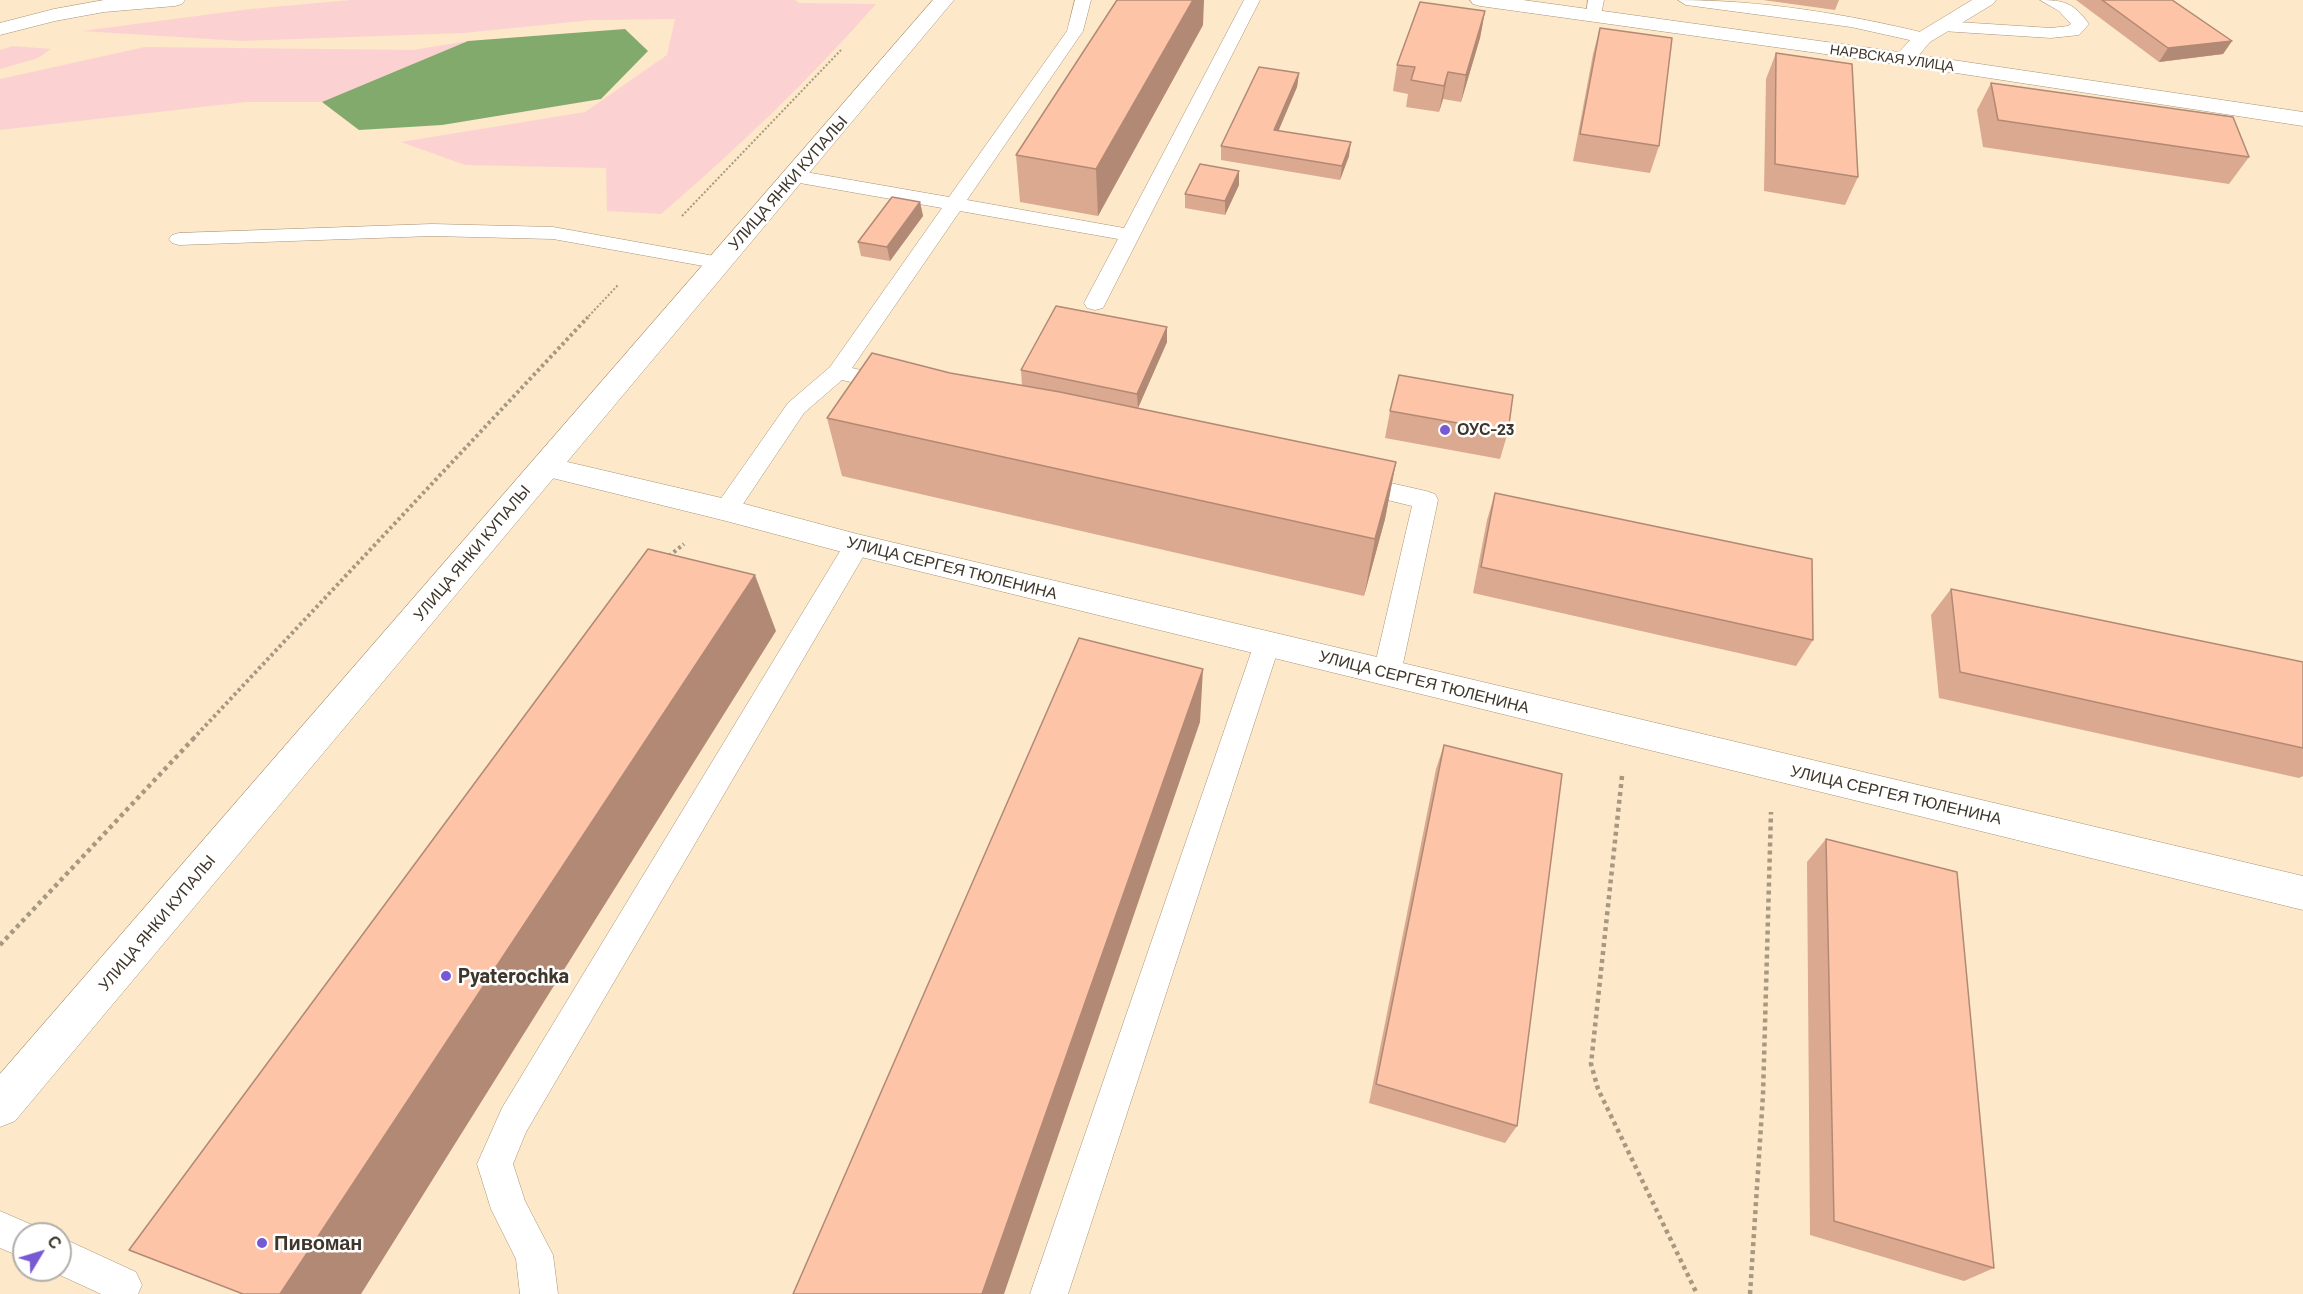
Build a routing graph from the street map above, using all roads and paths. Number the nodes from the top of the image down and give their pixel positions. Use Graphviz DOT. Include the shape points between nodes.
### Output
graph roads {
  1 [pos="175,0"];
  2 [pos="944,0"];
  3 [pos="1083,0"];
  4 [pos="1252,0"];
  5 [pos="1480,0"];
  6 [pos="1686,0"];
  7 [pos="1986,0"];
  8 [pos="2048,0"];
  9 [pos="1595,8"];
  10 [pos="1942,26"];
  11 [pos="0,29"];
  12 [pos="1923,38"];
  13 [pos="848,43"];
  14 [pos="1904,59"];
  15 [pos="2303,119"];
  16 [pos="794,176"];
  17 [pos="955,204"];
  18 [pos="1130,235"];
  19 [pos="179,239"];
  20 [pos="650,250"];
  21 [pos="720,262"];
  22 [pos="1095,303"];
  23 [pos="838,372"];
  24 [pos="918,389"];
  25 [pos="546,467"];
  26 [pos="1334,480"];
  27 [pos="726,510"];
  28 [pos="857,545"];
  29 [pos="667,558"];
  30 [pos="1267,644"];
  31 [pos="1387,673"];
  32 [pos="1627,731"];
  33 [pos="1772,766"];
  34 [pos="2303,893"];
  35 [pos="0,945"];
  36 [pos="0,1106"];
  37 [pos="72,1262"];
  38 [pos="123,1285"];
  39 [pos="539,1294"];
  40 [pos="1049,1294"];
  41 [pos="1697,1294"];
  42 [pos="1750,1294"];
  1 -- 11 [label="street" via="104,6"];
  2 -- 16 [label="street, УЛИЦА ЯНКИ КУПАЛЫ"];
  3 -- 17 [label="lane" via="1075,31"];
  4 -- 18 [label="lane"];
  5 -- 9 [label="street, НАРВСКАЯ УЛИЦА"];
  6 -- 12 [label="lane" via="1851,22"];
  7 -- 10 [label="street"];
  8 -- 10 [label="lane" via="2065,8 2081,24 2073,31 2051,33"];
  9 -- 14 [label="street, НАРВСКАЯ УЛИЦА"];
  10 -- 12 [label="street"];
  12 -- 14 [label="street"];
  13 -- 20 [label="path"];
  14 -- 15 [label="street, НАРВСКАЯ УЛИЦА"];
  16 -- 17 [label="lane"];
  16 -- 21 [label="street, УЛИЦА ЯНКИ КУПАЛЫ"];
  17 -- 18 [label="lane"];
  17 -- 23 [label="lane"];
  18 -- 22 [label="lane"];
  19 -- 20 [label="lane" via="498,231 553,233"];
  20 -- 21 [label="lane"];
  20 -- 35 [label="path"];
  21 -- 25 [label="street, УЛИЦА ЯНКИ КУПАЛЫ"];
  23 -- 24 [label="lane"];
  23 -- 27 [label="lane" via="796,408"];
  25 -- 27 [label="street, УЛИЦА СЕРГЕЯ ТЮЛЕНИНА"];
  25 -- 36 [label="street, УЛИЦА ЯНКИ КУПАЛЫ"];
  26 -- 31 [label="lane" via="1426,500"];
  27 -- 28 [label="street, УЛИЦА СЕРГЕЯ ТЮЛЕНИНА"];
  27 -- 29 [label="path"];
  28 -- 30 [label="street, УЛИЦА СЕРГЕЯ ТЮЛЕНИНА"];
  28 -- 39 [label="lane" via="514,1120 495,1164 509,1209 534,1255"];
  30 -- 31 [label="street, УЛИЦА СЕРГЕЯ ТЮЛЕНИНА"];
  30 -- 40 [label="lane"];
  31 -- 32 [label="street, УЛИЦА СЕРГЕЯ ТЮЛЕНИНА"];
  32 -- 33 [label="street, УЛИЦА СЕРГЕЯ ТЮЛЕНИНА"];
  32 -- 41 [label="path" via="1591,1064 1598,1089"];
  33 -- 34 [label="street, УЛИЦА СЕРГЕЯ ТЮЛЕНИНА"];
  33 -- 42 [label="path" via="1763,1095"];
  37 -- 38 [label="lane"];
}
